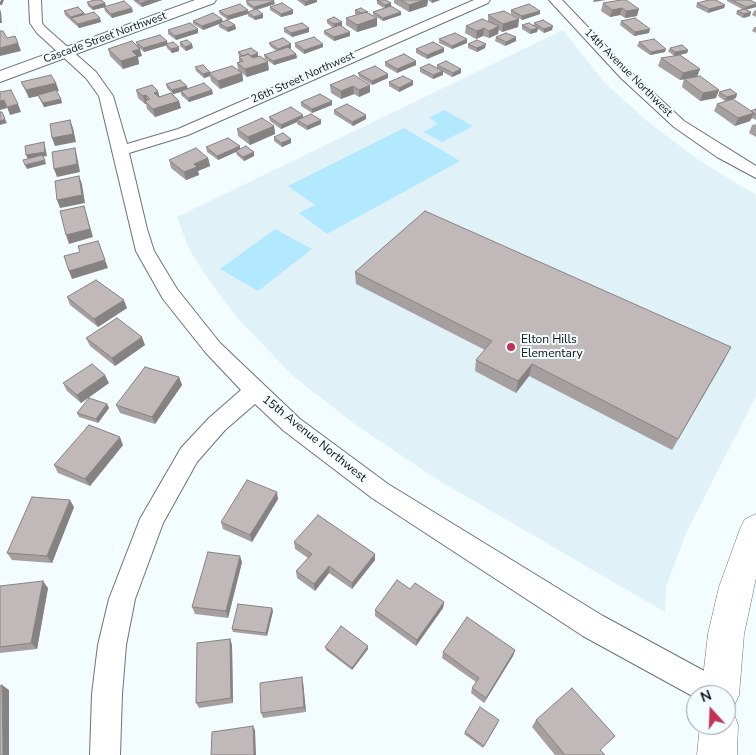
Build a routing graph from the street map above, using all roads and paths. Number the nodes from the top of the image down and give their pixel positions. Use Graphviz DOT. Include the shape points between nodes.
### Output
graph roads {
  1 [pos="34,0"];
  2 [pos="209,0"];
  3 [pos="484,0"];
  4 [pos="555,0"];
  5 [pos="65,52"];
  6 [pos="0,77"];
  7 [pos="122,151"];
  8 [pos="756,172"];
  9 [pos="255,391"];
  10 [pos="756,530"];
  11 [pos="702,685"];
  12 [pos="721,685"];
  13 [pos="718,735"];
  14 [pos="105,755"];
  15 [pos="717,755"];
  1 -- 5 [label="street, 15th Avenue Northwest" via="36,24"];
  2 -- 5 [label="street, Cascade Street Northwest"];
  3 -- 7 [label="street, 26th Street Northwest" via="183,132"];
  4 -- 8 [label="street, 14th Avenue Northwest" via="679,124"];
  5 -- 6 [label="street, Cascade Street Northwest"];
  5 -- 7 [label="street, 15th Avenue Northwest" via="91,75 106,96"];
  7 -- 9 [label="street, 15th Avenue Northwest" via="138,229 156,273 212,348"];
  9 -- 11 [label="street, 15th Avenue Northwest" via="292,424 380,491 593,626"];
  9 -- 14 [label="street" via="217,424 189,455 152,519 122,599 112,645"];
  10 -- 12 [label="main road" via="736,587 726,634"];
  13 -- 15 [label="main road"];
}
